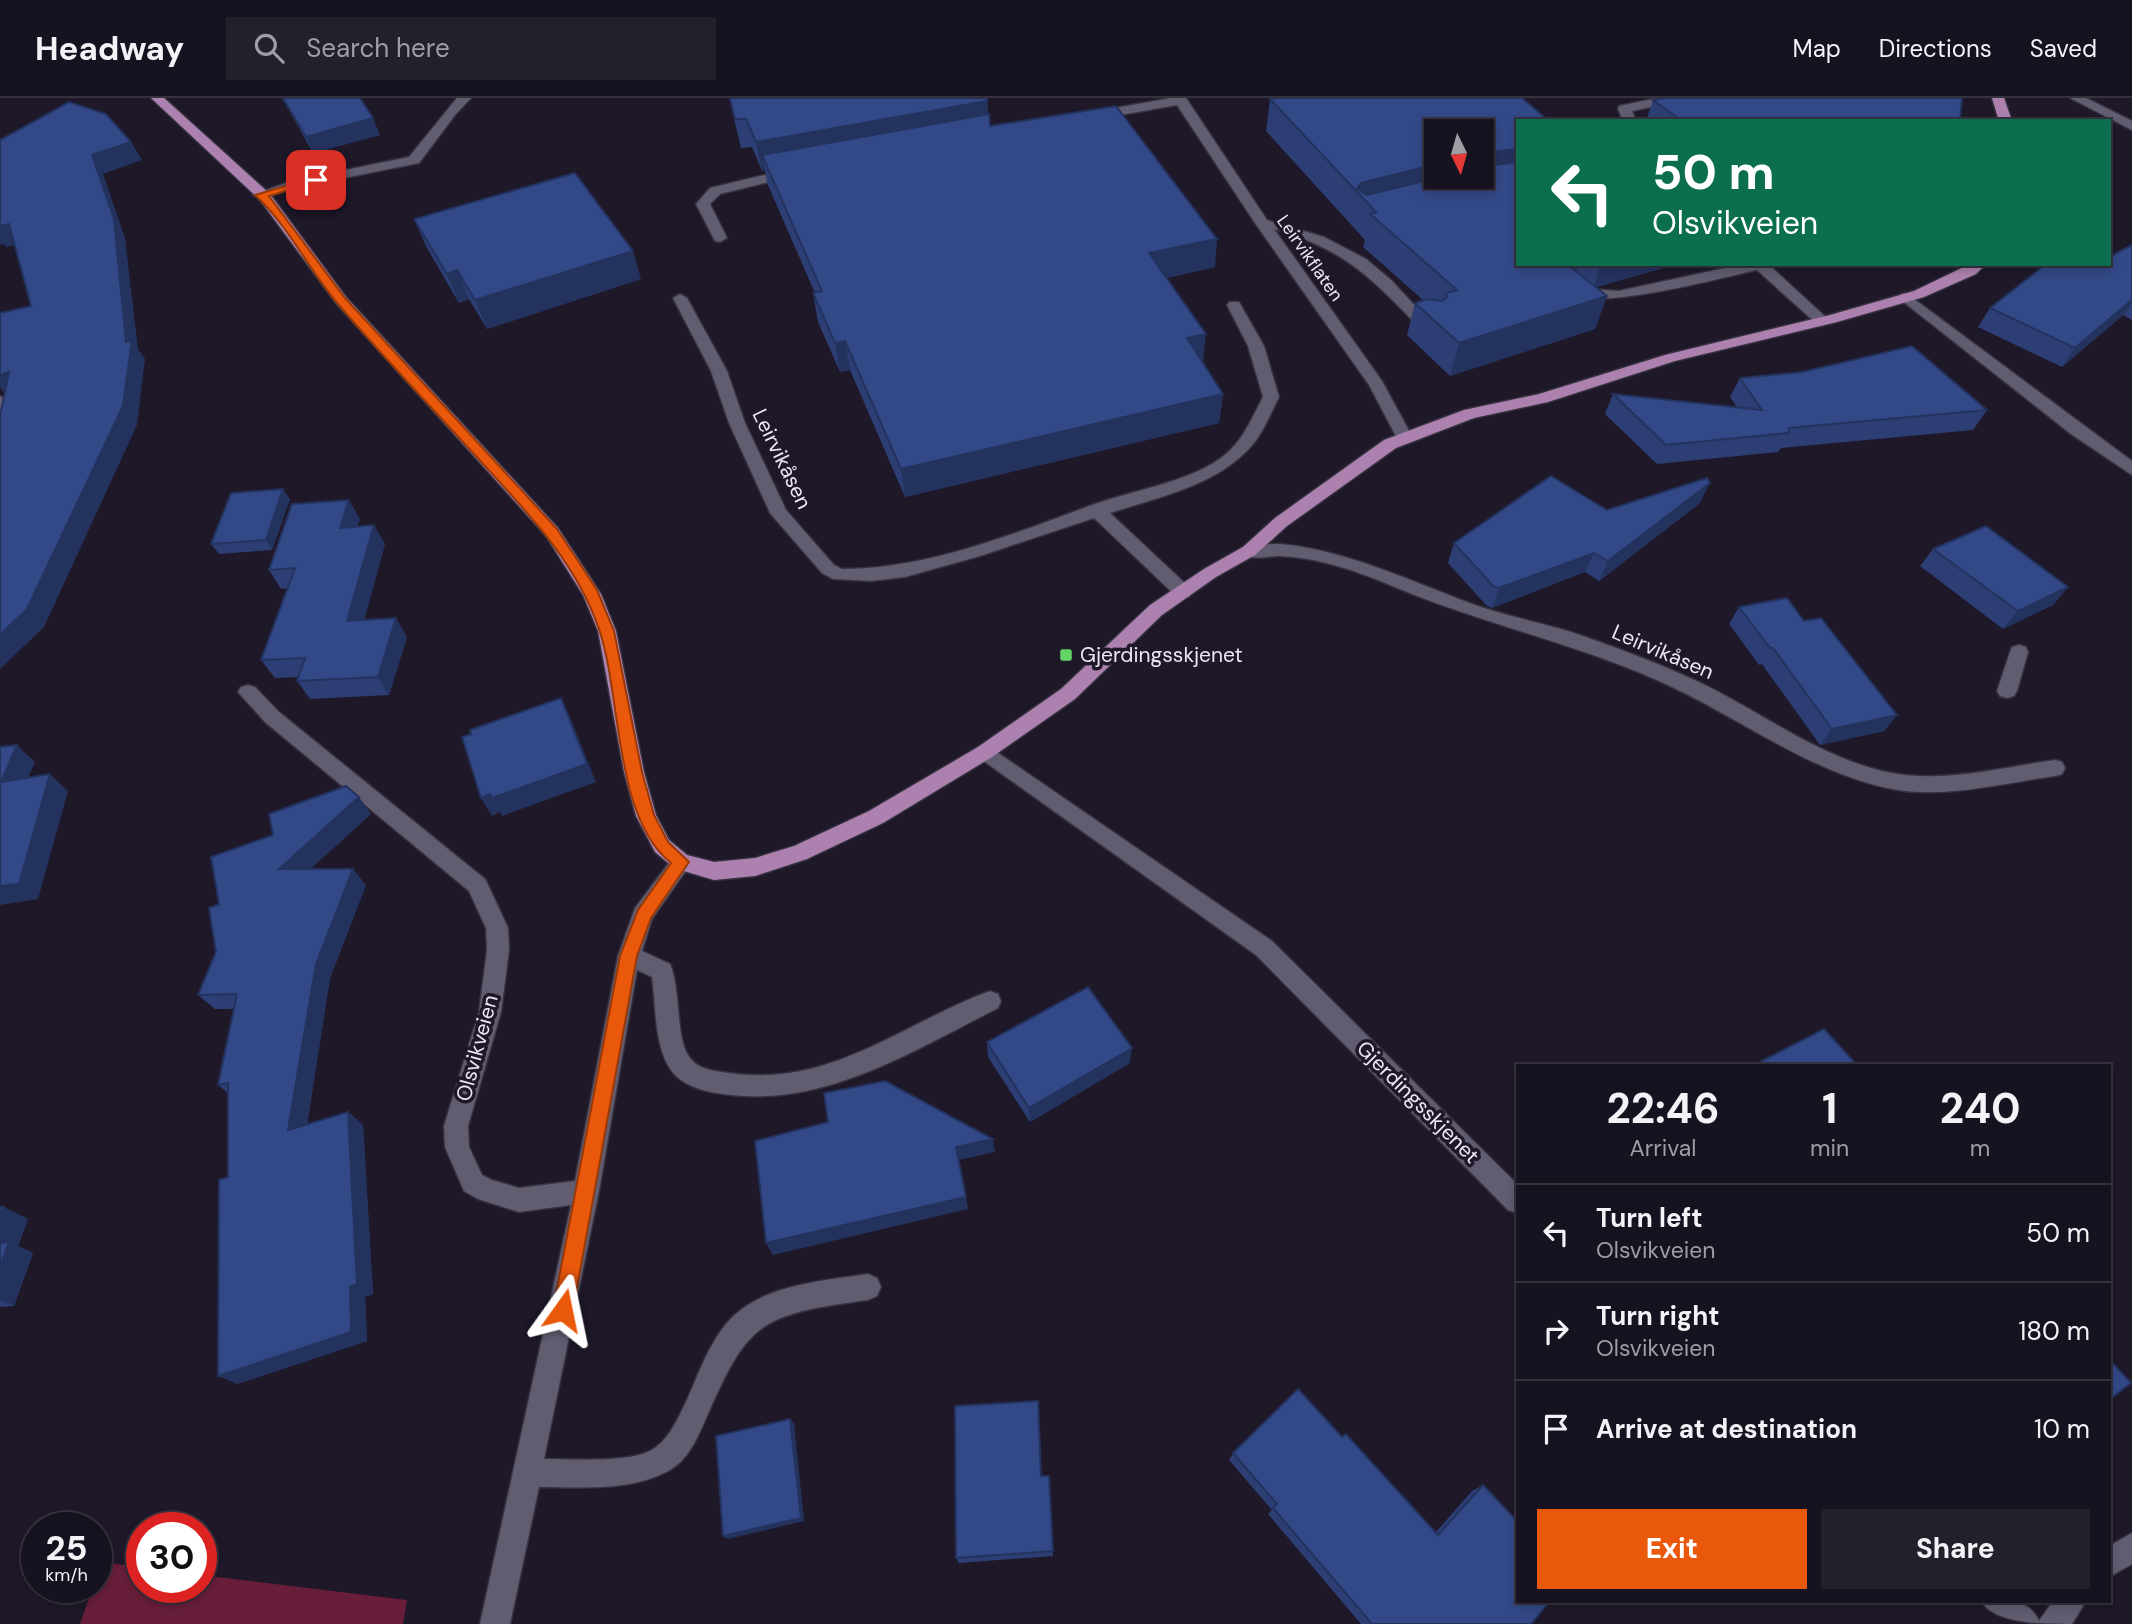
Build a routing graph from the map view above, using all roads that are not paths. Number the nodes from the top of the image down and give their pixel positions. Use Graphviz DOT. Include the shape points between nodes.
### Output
graph roads {
  1 [pos="157,98"];
  2 [pos="465,98"];
  3 [pos="1133,98"];
  4 [pos="1675,98"];
  5 [pos="1998,98"];
  6 [pos="2076,98"];
  7 [pos="1180,99"];
  8 [pos="1146,107"];
  9 [pos="1078,119"];
  10 [pos="1629,119"];
  11 [pos="2005,119"];
  12 [pos="2132,126"];
  13 [pos="805,170"];
  14 [pos="260,195"];
  15 [pos="1262,223"];
  16 [pos="720,238"];
  17 [pos="1755,266"];
  18 [pos="1761,266"];
  19 [pos="1977,266"];
  20 [pos="1562,277"];
  21 [pos="1906,297"];
  22 [pos="680,298"];
  23 [pos="1234,306"];
  24 [pos="1822,321"];
  25 [pos="1428,328"];
  26 [pos="0,401"];
  27 [pos="0,409"];
  28 [pos="1405,438"];
  29 [pos="2132,468"];
  30 [pos="1096,510"];
  31 [pos="1249,551"];
  32 [pos="1183,592"];
  33 [pos="2019,652"];
  34 [pos="2007,691"];
  35 [pos="248,692"];
  36 [pos="985,752"];
  37 [pos="2055,768"];
  38 [pos="681,862"];
  39 [pos="629,956"];
  40 [pos="990,1001"];
  41 [pos="587,1191"];
  42 [pos="1516,1200"];
  43 [pos="868,1287"];
  44 [pos="527,1473"];
  45 [pos="2132,1547"];
  46 [pos="2111,1562"];
  47 [pos="1998,1603"];
  48 [pos="2070,1603"];
  49 [pos="495,1624"];
  50 [pos="2026,1624"];
  51 [pos="2053,1624"];
  1 -- 14 [label="main road"];
  2 -- 14 [label="street" via="448,111 414,160"];
  3 -- 8 [label="street"];
  4 -- 10 [label="street" via="1624,109"];
  5 -- 11 [label="main road"];
  6 -- 12 [label="street"];
  7 -- 8 [label="street, Leirvikflaten"];
  7 -- 15 [label="street, Leirvikflaten"];
  8 -- 9 [label="street, Leirvikflaten"];
  13 -- 16 [label="street" via="715,191 703,204"];
  14 -- 38 [label="main road" via="341,300 552,532 592,594 607,631 646,816 662,846"];
  15 -- 25 [label="street" via="1331,247 1370,269"];
  15 -- 28 [label="street, Leirvikflaten" via="1376,384"];
  17 -- 20 [label="street" via="1619,295 1580,294"];
  18 -- 24 [label="street"];
  19 -- 21 [label="main road, Leirvikåsen"];
  21 -- 24 [label="main road, Leirvikåsen"];
  21 -- 29 [label="street"];
  22 -- 30 [label="street, Leirvikåsen" via="719,371 737,423 779,513 828,569 839,575 905,571"];
  23 -- 30 [label="street, Leirvikåsen" via="1256,346 1271,397 1250,439 1227,462 1205,473"];
  24 -- 28 [label="main road, Leirvikåsen" via="1470,414"];
  26 -- 27 [label="street"];
  28 -- 31 [label="main road, Leirvikåsen" via="1281,522"];
  30 -- 32 [label="street"];
  31 -- 32 [label="main road, Leirvikåsen"];
  31 -- 37 [label="street, Leirvikåsen" via="1298,550 1379,571 1471,610 1577,641 1693,687 1802,747 1894,781 1931,783"];
  32 -- 36 [label="main road, Leirvikåsen" via="1156,610 1068,694"];
  33 -- 34 [label="street"];
  35 -- 41 [label="street, Olsvikveien" via="272,717 477,884 497,929 498,950 490,1013 456,1126 457,1147 473,1183 519,1200"];
  36 -- 38 [label="main road, Leirvikåsen" via="876,817 800,853 755,867 714,871"];
  36 -- 42 [label="street, Gjerdingsskjenet" via="1264,948"];
  38 -- 39 [label="street" via="643,915"];
  39 -- 40 [label="street" via="662,971 677,1060 694,1077 737,1088 779,1088 844,1071"];
  39 -- 41 [label="street"];
  41 -- 44 [label="street"];
  43 -- 44 [label="street" via="809,1296 771,1308 741,1326 719,1360 683,1439 659,1462 629,1470"];
  44 -- 49 [label="street"];
  45 -- 46 [label="street"];
  47 -- 50 [label="street"];
  48 -- 51 [label="street"];
}
